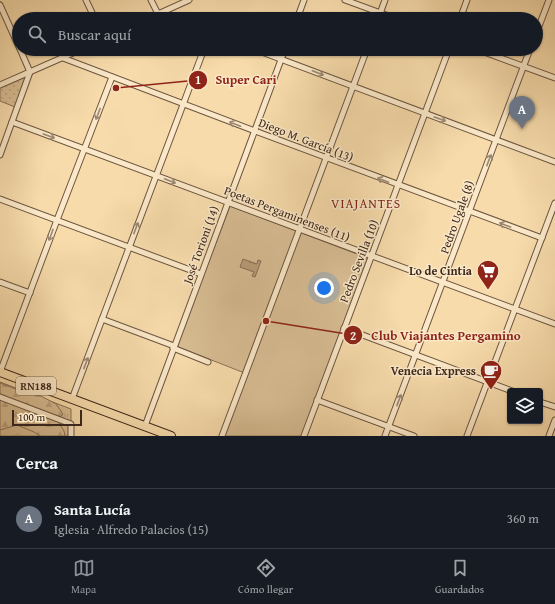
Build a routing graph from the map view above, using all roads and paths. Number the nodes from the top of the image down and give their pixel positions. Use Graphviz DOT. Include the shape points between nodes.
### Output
graph roads {
  1 [pos="86,0"];
  2 [pos="151,0"];
  3 [pos="189,0"];
  4 [pos="304,0"];
  5 [pos="345,0"];
  6 [pos="386,0"];
  7 [pos="467,0"];
  8 [pos="549,0"];
  9 [pos="0,5"];
  10 [pos="91,12"];
  11 [pos="158,12"];
  12 [pos="161,12"];
  13 [pos="300,12"];
  14 [pos="378,12"];
  15 [pos="381,12"];
  16 [pos="463,12"];
  17 [pos="543,16"];
  18 [pos="12,32"];
  19 [pos="23,56"];
  20 [pos="67,56"];
  21 [pos="201,56"];
  22 [pos="274,56"];
  23 [pos="283,56"];
  24 [pos="364,56"];
  25 [pos="447,56"];
  26 [pos="494,56"];
  27 [pos="527,56"];
  28 [pos="63,58"];
  29 [pos="282,59"];
  30 [pos="523,67"];
  31 [pos="30,72"];
  32 [pos="112,77"];
  33 [pos="555,78"];
  34 [pos="0,85"];
  35 [pos="353,86"];
  36 [pos="183,104"];
  37 [pos="426,114"];
  38 [pos="12,122"];
  39 [pos="255,131"];
  40 [pos="497,140"];
  41 [pos="84,149"];
  42 [pos="0,155"];
  43 [pos="327,158"];
  44 [pos="555,162"];
  45 [pos="156,176"];
  46 [pos="398,185"];
  47 [pos="0,199"];
  48 [pos="227,202"];
  49 [pos="555,203"];
  50 [pos="469,212"];
  51 [pos="57,220"];
  52 [pos="300,230"];
  53 [pos="542,238"];
  54 [pos="129,247"];
  55 [pos="371,257"];
  56 [pos="201,274"];
  57 [pos="0,282"];
  58 [pos="443,284"];
  59 [pos="30,293"];
  60 [pos="514,309"];
  61 [pos="102,319"];
  62 [pos="555,324"];
  63 [pos="344,328"];
  64 [pos="174,347"];
  65 [pos="416,355"];
  66 [pos="208,362"];
  67 [pos="0,372"];
  68 [pos="487,382"];
  69 [pos="507,389"];
  70 [pos="0,397"];
  71 [pos="72,399"];
  72 [pos="317,400"];
  73 [pos="543,403"];
  74 [pos="555,407"];
  75 [pos="555,420"];
  76 [pos="145,426"];
  77 [pos="389,426"];
  78 [pos="71,436"];
  79 [pos="171,436"];
  80 [pos="222,436"];
  81 [pos="304,436"];
  82 [pos="385,436"];
  83 [pos="414,436"];
  84 [pos="467,436"];
  85 [pos="549,436"];
  1 -- 10 [label="street"];
  2 -- 11 [label="street"];
  3 -- 12 [label="street"];
  4 -- 13 [label="street"];
  5 -- 14 [label="street"];
  6 -- 15 [label="street"];
  7 -- 16 [label="street"];
  8 -- 17 [label="street"];
  9 -- 18 [label="street"];
  19 -- 31 [label="street"];
  20 -- 28 [label="street"];
  21 -- 36 [label="street"];
  22 -- 29 [label="street"];
  23 -- 29 [label="street, José Torioni (14)"];
  24 -- 35 [label="street"];
  25 -- 37 [label="street, Pedro Sevilla (10)"];
  26 -- 30 [label="street"];
  27 -- 30 [label="street, Pedro Ugale (8)"];
  28 -- 31 [label="street"];
  28 -- 32 [label="street, Diego M. García (13)"];
  29 -- 35 [label="street, one-way"];
  29 -- 39 [label="street, José Torioni (14)"];
  30 -- 33 [label="street"];
  30 -- 40 [label="street, Pedro Ugale (8)"];
  31 -- 34 [label="street"];
  31 -- 38 [label="street"];
  32 -- 36 [label="street, Diego M. García (13)"];
  32 -- 41 [label="street, one-way"];
  35 -- 37 [label="street"];
  35 -- 43 [label="street"];
  39 -- 36 [label="street, Diego M. García (13), one-way"];
  36 -- 45 [label="street"];
  37 -- 40 [label="street, one-way"];
  37 -- 46 [label="street, Pedro Sevilla (10)"];
  38 -- 41 [label="street, Poetas Pergaminenses (11), one-way"];
  38 -- 42 [label="street"];
  39 -- 43 [label="street, Diego M. García (13)"];
  39 -- 48 [label="street, José Torioni (14)"];
  40 -- 44 [label="street"];
  50 -- 40 [label="street, Pedro Ugale (8), one-way"];
  41 -- 45 [label="street, Poetas Pergaminenses (11)"];
  41 -- 51 [label="street"];
  46 -- 43 [label="street, Diego M. García (13), one-way"];
  43 -- 52 [label="street"];
  45 -- 48 [label="street, Poetas Pergaminenses (11), one-way"];
  54 -- 45 [label="street, one-way"];
  46 -- 50 [label="street, Diego M. García (13)"];
  46 -- 55 [label="street, Pedro Sevilla (10)"];
  47 -- 51 [label="street"];
  48 -- 52 [label="street, Poetas Pergaminenses (11)"];
  48 -- 56 [label="street, José Torioni (14)"];
  49 -- 53 [label="street"];
  53 -- 50 [label="street, Diego M. García (13), one-way"];
  50 -- 58 [label="street, Pedro Ugale (8)"];
  51 -- 54 [label="street"];
  51 -- 59 [label="street, one-way"];
  52 -- 55 [label="street, Poetas Pergaminenses (11)"];
  52 -- 80 [label="street"];
  53 -- 60 [label="street"];
  54 -- 56 [label="street"];
  54 -- 61 [label="street"];
  55 -- 58 [label="street, Poetas Pergaminenses (11)"];
  55 -- 63 [label="street, Pedro Sevilla (10)"];
  56 -- 64 [label="street, José Torioni (14)"];
  57 -- 59 [label="street"];
  58 -- 60 [label="street, Poetas Pergaminenses (11)"];
  58 -- 65 [label="street, Pedro Ugale (8)"];
  59 -- 67 [label="street"];
  60 -- 62 [label="street, Poetas Pergaminenses (11)"];
  60 -- 68 [label="street"];
  61 -- 64 [label="street"];
  71 -- 61 [label="street, one-way"];
  63 -- 65 [label="street"];
  63 -- 72 [label="street, Pedro Sevilla (10)"];
  64 -- 66 [label="street"];
  64 -- 76 [label="street, José Torioni (14)"];
  65 -- 68 [label="street"];
  77 -- 65 [label="street, Pedro Ugale (8), one-way"];
  67 -- 71 [label="highway, RN188"];
  68 -- 69 [label="street"];
  68 -- 84 [label="street"];
  70 -- 78 [label="street" via="71,424"];
  71 -- 76 [label="highway, RN188"];
  72 -- 77 [label="street"];
  72 -- 81 [label="street, Pedro Sevilla (10)"];
  73 -- 74 [label="street"];
  75 -- 85 [label="street"];
  76 -- 79 [label="highway, RN188"];
  77 -- 82 [label="street, Pedro Ugale (8)"];
  77 -- 83 [label="street"];
}
